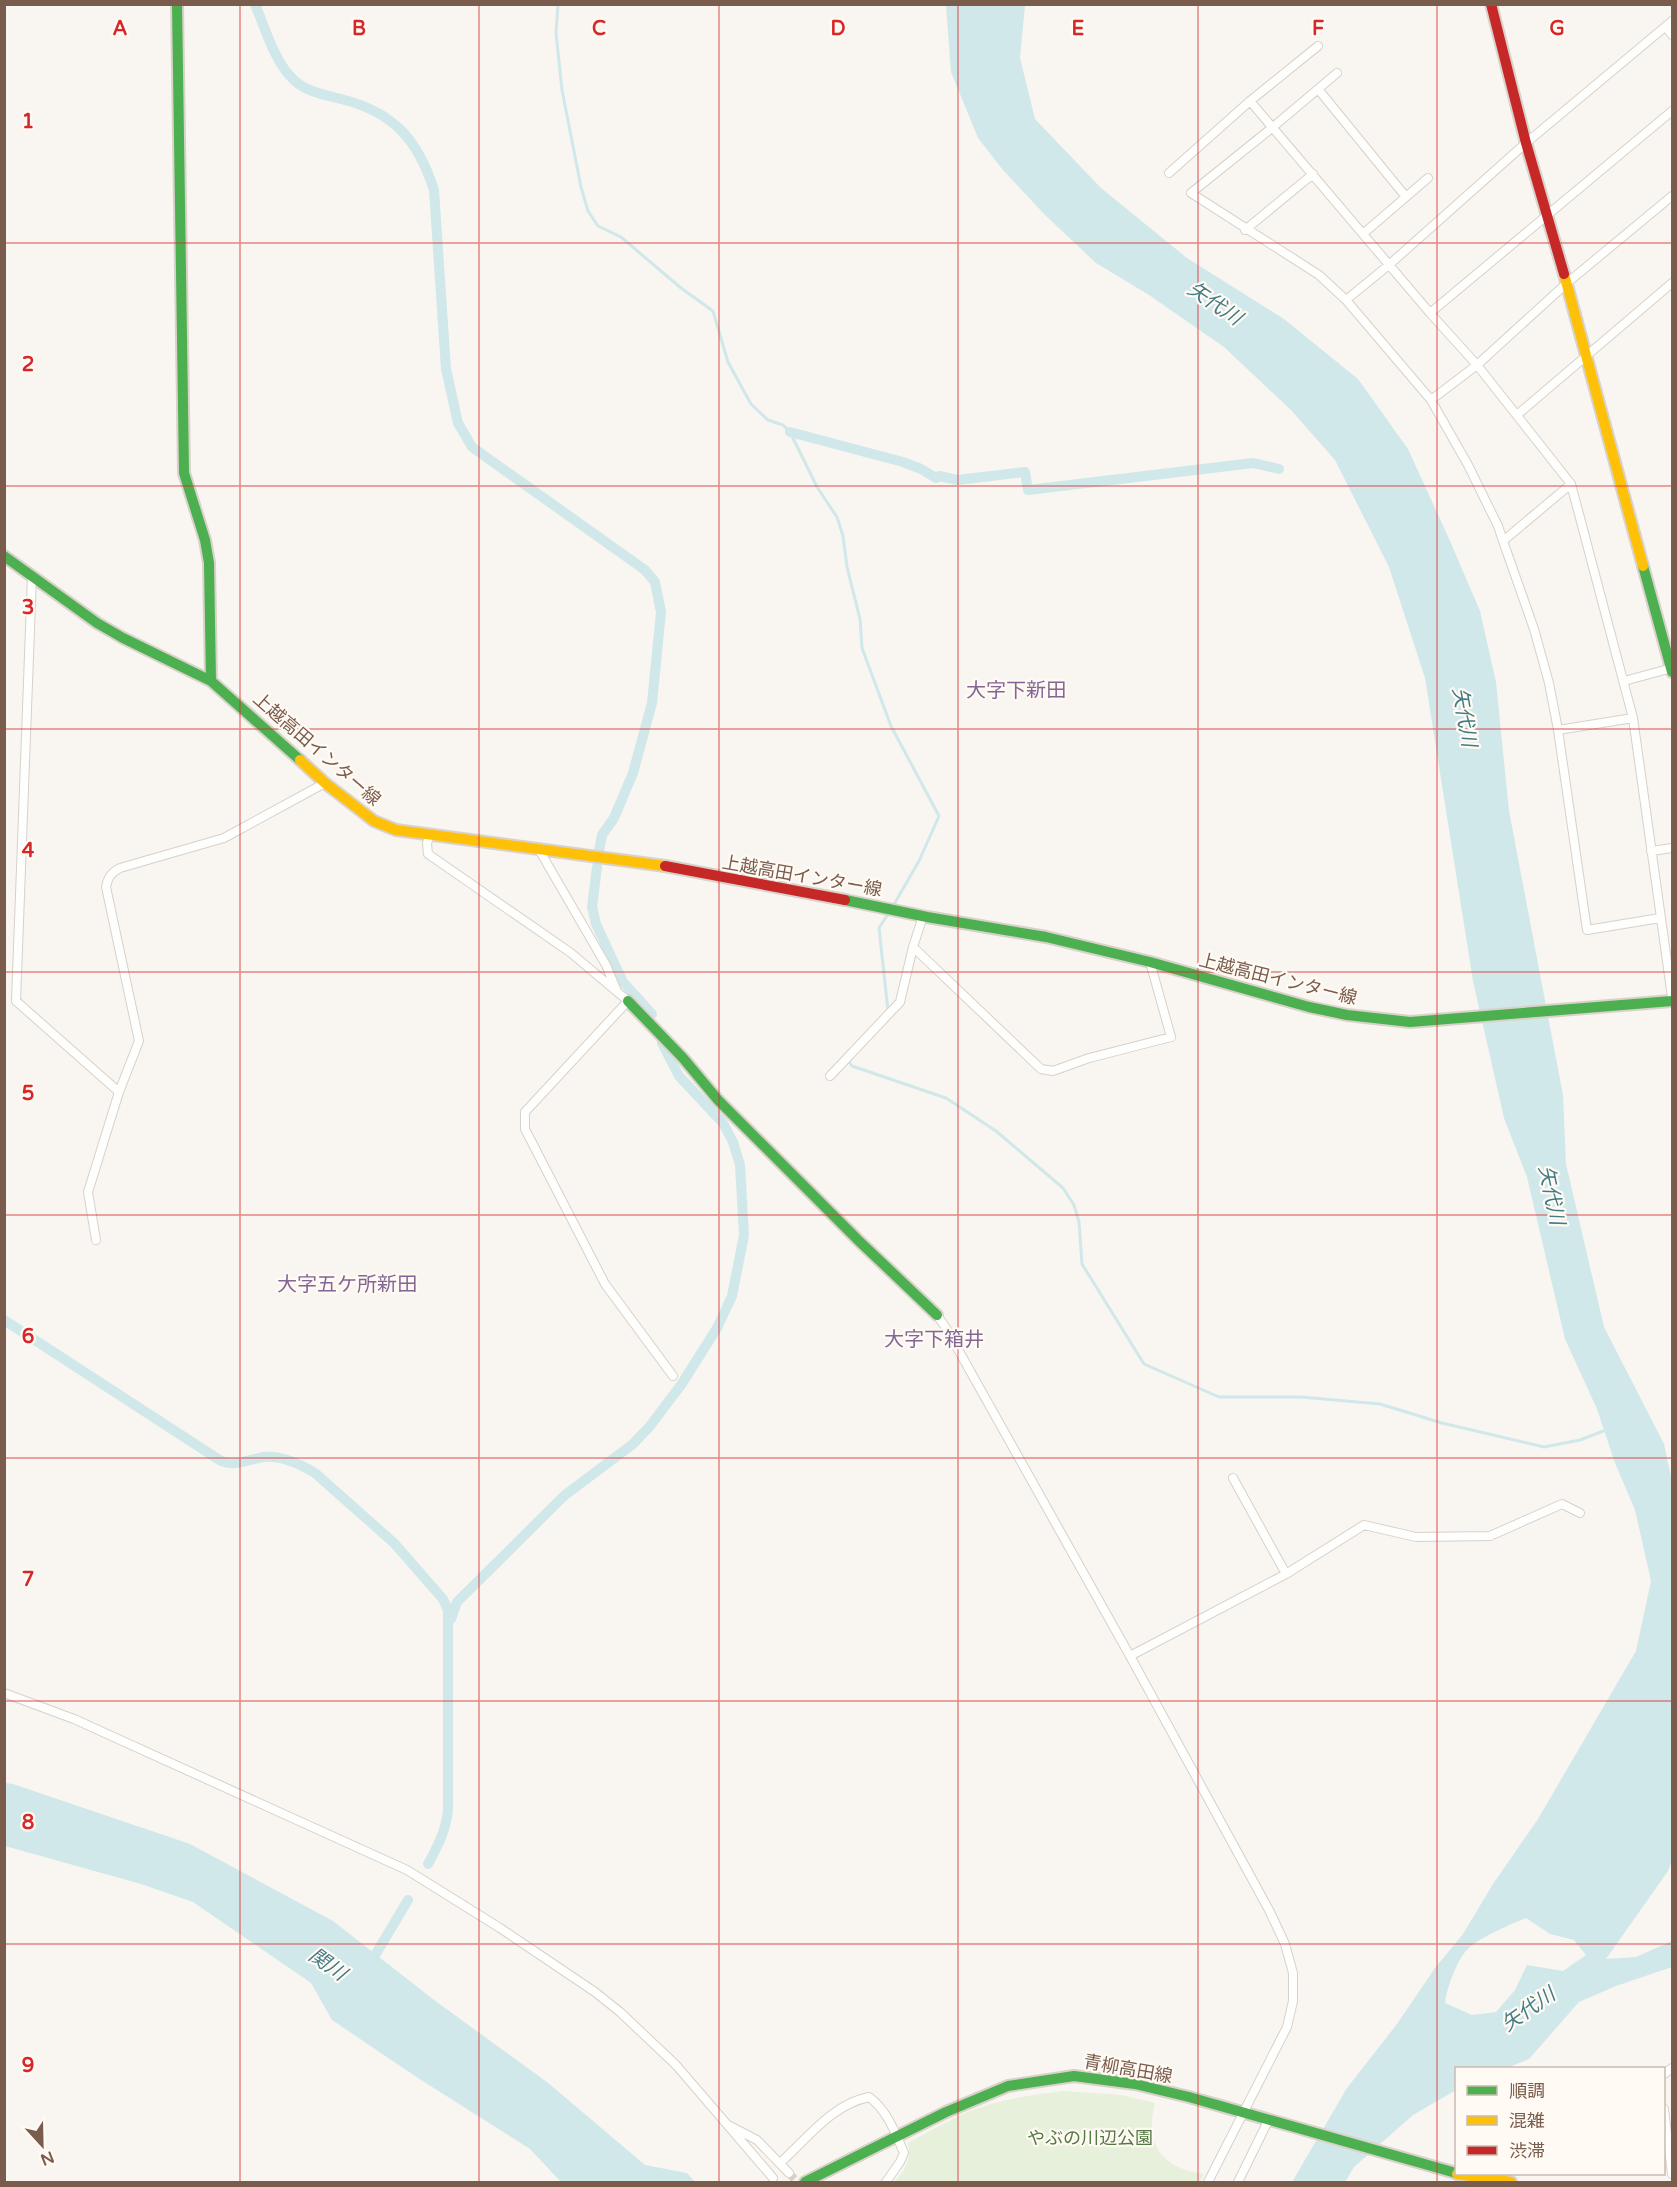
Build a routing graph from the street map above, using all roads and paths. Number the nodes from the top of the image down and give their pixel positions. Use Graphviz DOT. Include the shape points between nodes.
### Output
graph roads {
  1 [pos="177,4"];
  2 [pos="1491,4"];
  3 [pos="1669,24"];
  4 [pos="1672,35"];
  5 [pos="1318,46"];
  6 [pos="1337,73"];
  7 [pos="1318,89"];
  8 [pos="1250,101"];
  9 [pos="1672,111"];
  10 [pos="1274,127"];
  11 [pos="1526,144"];
  12 [pos="1169,173"];
  13 [pos="1313,174"];
  14 [pos="1428,178"];
  15 [pos="1672,196"];
  16 [pos="1406,197"];
  17 [pos="1549,216"];
  18 [pos="1245,230"];
  19 [pos="1364,233"];
  20 [pos="1390,264"];
  21 [pos="1567,283"];
  22 [pos="1672,283"];
  23 [pos="1346,300"];
  24 [pos="1430,313"];
  25 [pos="1586,357"];
  26 [pos="1477,365"];
  27 [pos="1431,400"];
  28 [pos="1518,415"];
  29 [pos="1570,484"];
  30 [pos="1503,542"];
  31 [pos="4,556"];
  32 [pos="32,576"];
  33 [pos="1672,669"];
  34 [pos="211,681"];
  35 [pos="1624,681"];
  36 [pos="1633,718"];
  37 [pos="1558,730"];
  38 [pos="325,783"];
  39 [pos="430,835"];
  40 [pos="538,848"];
  41 [pos="1672,848"];
  42 [pos="1651,851"];
  43 [pos="923,916"];
  44 [pos="1660,918"];
  45 [pos="913,947"];
  46 [pos="1150,962"];
  47 [pos="616,991"];
  48 [pos="1672,999"];
  49 [pos="628,1000"];
  50 [pos="830,1076"];
  51 [pos="119,1092"];
  52 [pos="96,1240"];
  53 [pos="937,1315"];
  54 [pos="673,1376"];
  55 [pos="1233,1478"];
  56 [pos="1580,1514"];
  57 [pos="1286,1574"];
  58 [pos="1130,1656"];
  59 [pos="4,1693"];
  60 [pos="1244,2114"];
  61 [pos="1665,2119"];
  62 [pos="1268,2121"];
  63 [pos="727,2124"];
  64 [pos="897,2137"];
  65 [pos="780,2163"];
  66 [pos="789,2173"];
  67 [pos="1455,2173"];
  68 [pos="1672,2174"];
  69 [pos="1465,2175"];
  70 [pos="773,2178"];
  71 [pos="805,2182"];
  72 [pos="886,2182"];
  73 [pos="1208,2182"];
  74 [pos="1238,2182"];
  75 [pos="1511,2182"];
  1 -- 34 [label="main road" via="182,461 205,540"];
  2 -- 11 [label="main road"];
  3 -- 4 [label="street"];
  3 -- 11 [label="street"];
  5 -- 8 [label="street"];
  6 -- 7 [label="street"];
  7 -- 10 [label="street"];
  7 -- 16 [label="street"];
  8 -- 10 [label="street"];
  8 -- 12 [label="street"];
  9 -- 17 [label="street"];
  10 -- 13 [label="street"];
  10 -- 18 [label="street" via="1191,193"];
  11 -- 17 [label="main road"];
  11 -- 20 [label="street"];
  13 -- 18 [label="street"];
  13 -- 19 [label="street"];
  14 -- 16 [label="street"];
  15 -- 21 [label="street"];
  16 -- 19 [label="street"];
  17 -- 21 [label="main road"];
  17 -- 24 [label="street"];
  18 -- 23 [label="street" via="1319,275"];
  19 -- 20 [label="street"];
  20 -- 23 [label="street"];
  20 -- 24 [label="street"];
  21 -- 25 [label="main road"];
  21 -- 26 [label="street"];
  22 -- 25 [label="street"];
  23 -- 27 [label="street"];
  24 -- 26 [label="street"];
  25 -- 28 [label="street"];
  25 -- 33 [label="main road"];
  26 -- 27 [label="street"];
  26 -- 28 [label="street"];
  27 -- 30 [label="street" via="1468,465"];
  28 -- 29 [label="street"];
  29 -- 30 [label="street"];
  29 -- 35 [label="street"];
  30 -- 37 [label="street" via="1541,652"];
  31 -- 32 [label="main road, 上越高田インター線"];
  32 -- 34 [label="main road, 上越高田インター線" via="97,623"];
  32 -- 51 [label="street" via="16,1001"];
  33 -- 35 [label="street"];
  34 -- 38 [label="main road, 上越高田インター線"];
  35 -- 36 [label="street"];
  36 -- 37 [label="street"];
  36 -- 42 [label="street"];
  37 -- 44 [label="street" via="1587,930"];
  38 -- 39 [label="main road, 上越高田インター線" via="384,826"];
  38 -- 51 [label="street" via="224,838 120,868 108,878 106,887 139,1041"];
  39 -- 40 [label="main road, 上越高田インター線"];
  39 -- 47 [label="street" via="428,854 571,953"];
  40 -- 43 [label="main road, 上越高田インター線" via="790,888"];
  40 -- 47 [label="street" via="606,965"];
  41 -- 42 [label="street"];
  42 -- 44 [label="street"];
  43 -- 45 [label="street"];
  43 -- 46 [label="main road, 上越高田インター線" via="1047,937"];
  44 -- 48 [label="street"];
  45 -- 46 [label="street" via="1041,1069 1053,1071 1171,1037"];
  45 -- 50 [label="street" via="900,1002"];
  46 -- 48 [label="main road, 上越高田インター線" via="1309,1007 1410,1022"];
  47 -- 49 [label="street"];
  49 -- 53 [label="main road" via="718,1100"];
  49 -- 54 [label="street" via="525,1112 525,1129 605,1284"];
  51 -- 52 [label="street" via="88,1192"];
  53 -- 58 [label="street"];
  55 -- 57 [label="street"];
  56 -- 57 [label="street" via="1562,1504 1490,1536 1416,1537 1364,1525"];
  57 -- 58 [label="street"];
  58 -- 60 [label="street" via="1269,1910 1291,1960 1292,2014"];
  59 -- 63 [label="street" via="74,1719 407,1870 603,1999 675,2065"];
  60 -- 62 [label="main road, 青柳高田線"];
  60 -- 64 [label="main road, 青柳高田線" via="1135,2084 1074,2076 1008,2086"];
  60 -- 73 [label="street"];
  61 -- 68 [label="street"];
  62 -- 67 [label="main road, 青柳高田線"];
  62 -- 74 [label="street"];
  63 -- 65 [label="street" via="757,2140"];
  63 -- 70 [label="street"];
  64 -- 65 [label="street" via="877,2103 869,2097 854,2100 822,2122"];
  64 -- 71 [label="main road, 青柳高田線"];
  64 -- 72 [label="street" via="904,2152"];
  65 -- 66 [label="street"];
  69 -- 75 [label="main road, 青柳高田線"];
}
